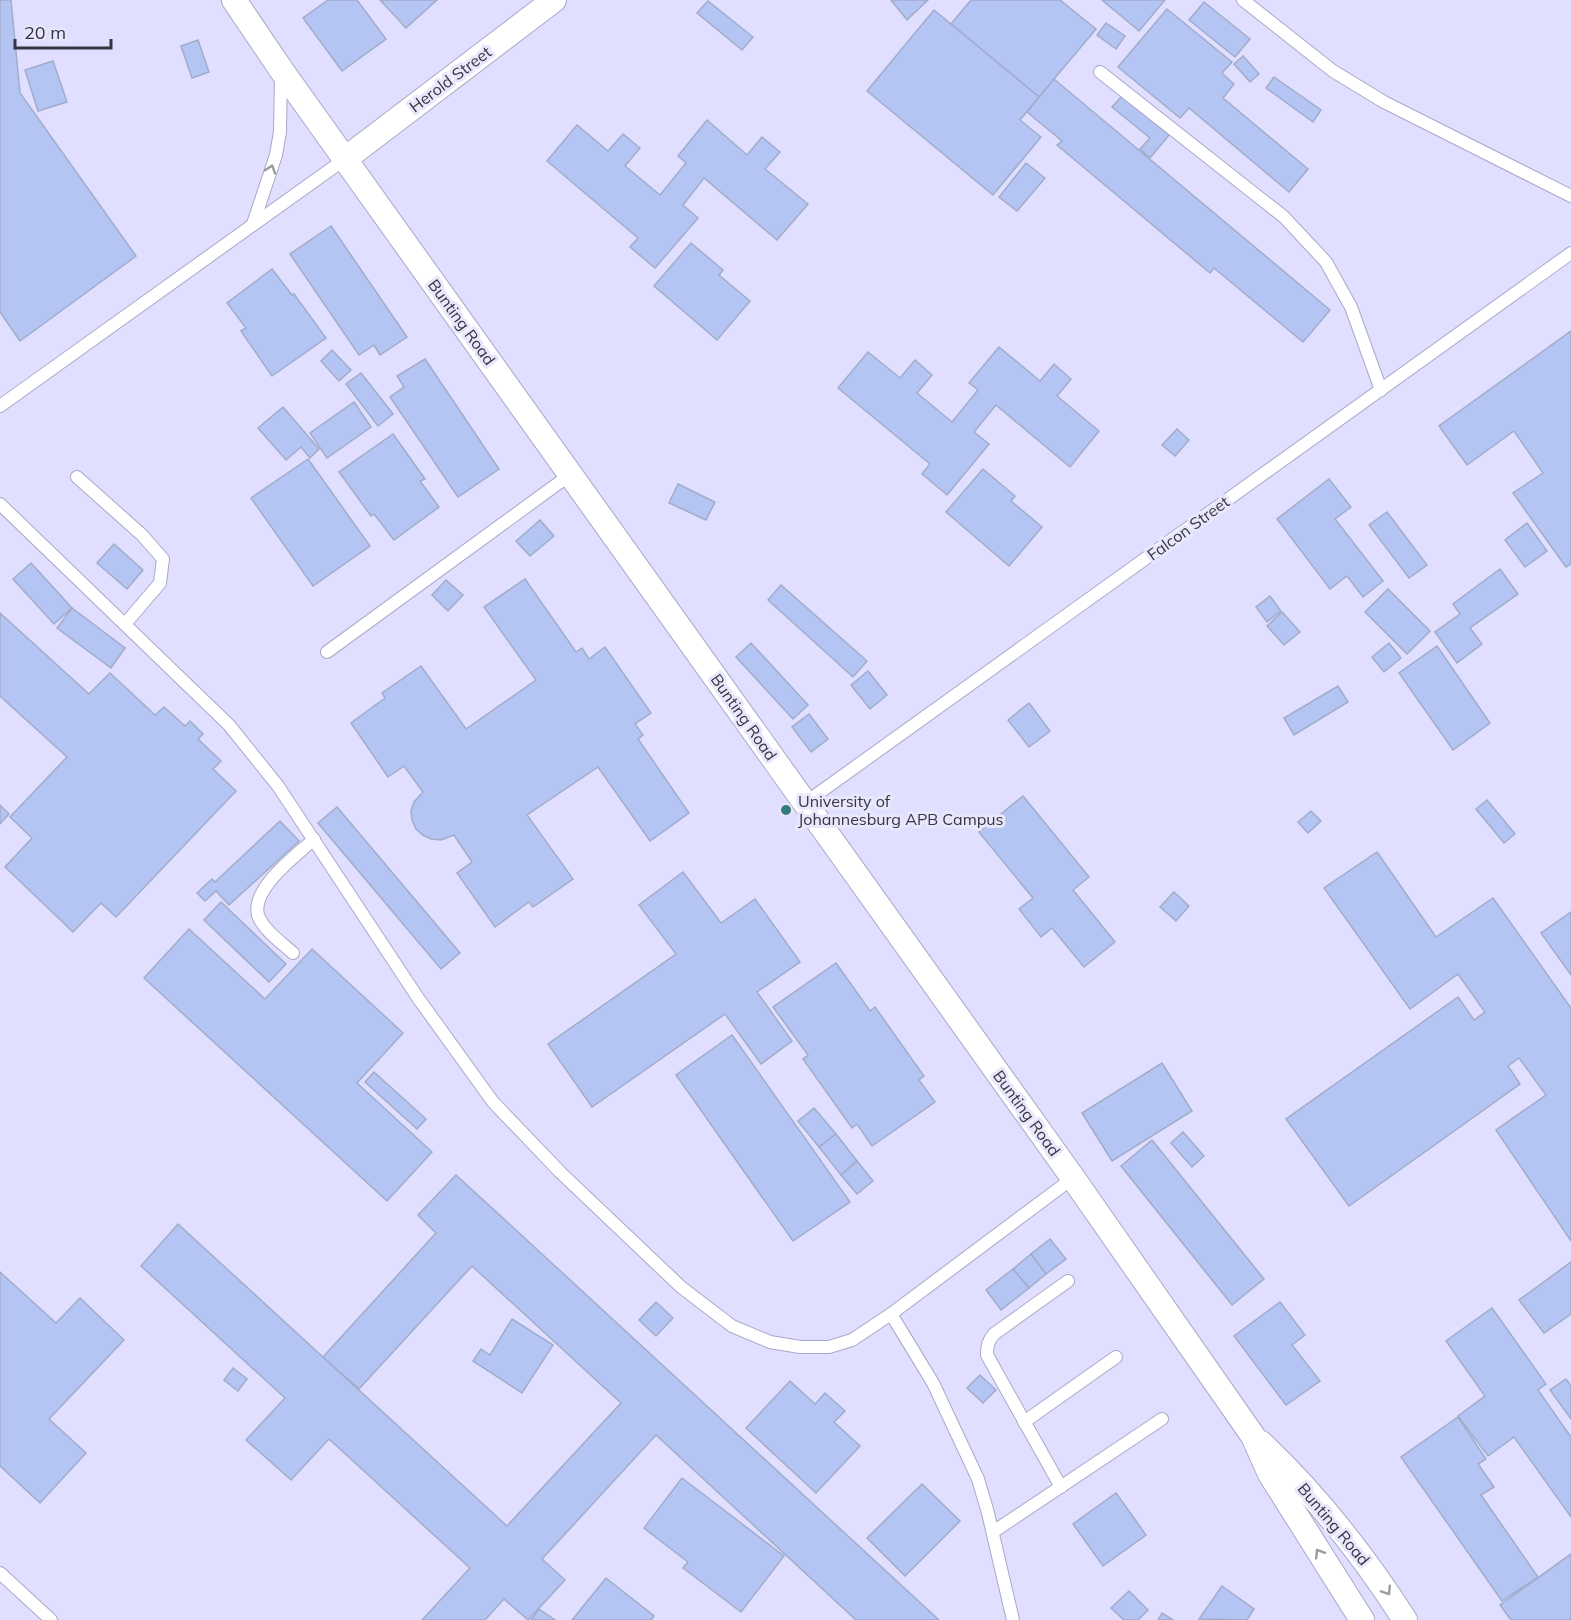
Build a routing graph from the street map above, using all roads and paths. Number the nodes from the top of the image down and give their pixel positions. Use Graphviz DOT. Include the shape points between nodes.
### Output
graph roads {
  1 [pos="234,0"];
  2 [pos="554,0"];
  3 [pos="1243,0"];
  4 [pos="282,71"];
  5 [pos="1100,72"];
  6 [pos="345,159"];
  7 [pos="1571,196"];
  8 [pos="253,224"];
  9 [pos="1571,253"];
  10 [pos="1382,390"];
  11 [pos="0,406"];
  12 [pos="571,474"];
  13 [pos="77,477"];
  14 [pos="0,504"];
  15 [pos="125,624"];
  16 [pos="327,652"];
  17 [pos="805,803"];
  18 [pos="314,839"];
  19 [pos="293,953"];
  20 [pos="1073,1178"];
  21 [pos="1068,1281"];
  22 [pos="891,1314"];
  23 [pos="1116,1357"];
  24 [pos="1162,1419"];
  25 [pos="1024,1422"];
  26 [pos="1253,1436"];
  27 [pos="1061,1487"];
  28 [pos="993,1532"];
  29 [pos="0,1573"];
  30 [pos="51,1620"];
  31 [pos="1013,1620"];
  32 [pos="1362,1620"];
  33 [pos="1406,1620"];
  1 -- 4 [label="street, Bunting Road"];
  2 -- 6 [label="street, Herold Street"];
  3 -- 7 [label="lane" via="1333,71 1384,102"];
  4 -- 6 [label="street, Bunting Road"];
  8 -- 4 [label="lane, one-way" via="276,155"];
  5 -- 10 [label="lane" via="1284,217 1326,262 1351,307"];
  6 -- 8 [label="lane"];
  6 -- 12 [label="street, Bunting Road"];
  8 -- 11 [label="lane"];
  9 -- 10 [label="lane, Falcon Street"];
  10 -- 17 [label="lane, Falcon Street"];
  12 -- 16 [label="lane"];
  12 -- 17 [label="street, Bunting Road"];
  13 -- 15 [label="lane" via="163,559 160,583"];
  14 -- 15 [label="lane"];
  15 -- 18 [label="lane" via="229,725"];
  17 -- 20 [label="street, Bunting Road"];
  18 -- 19 [label="lane" via="271,880 257,904 267,928"];
  18 -- 22 [label="lane" via="418,998 493,1102 681,1287 732,1326 770,1342 800,1347 829,1347 852,1340"];
  20 -- 22 [label="lane"];
  20 -- 26 [label="street, Bunting Road"];
  21 -- 25 [label="lane" via="988,1340 987,1355"];
  22 -- 28 [label="lane" via="933,1383 978,1479"];
  23 -- 25 [label="lane"];
  24 -- 27 [label="lane"];
  25 -- 27 [label="lane"];
  32 -- 26 [label="street, Bunting Road, one-way" via="1270,1474"];
  26 -- 33 [label="street, Bunting Road, one-way" via="1342,1530"];
  27 -- 28 [label="lane"];
  28 -- 31 [label="lane"];
  29 -- 30 [label="lane"];
}
